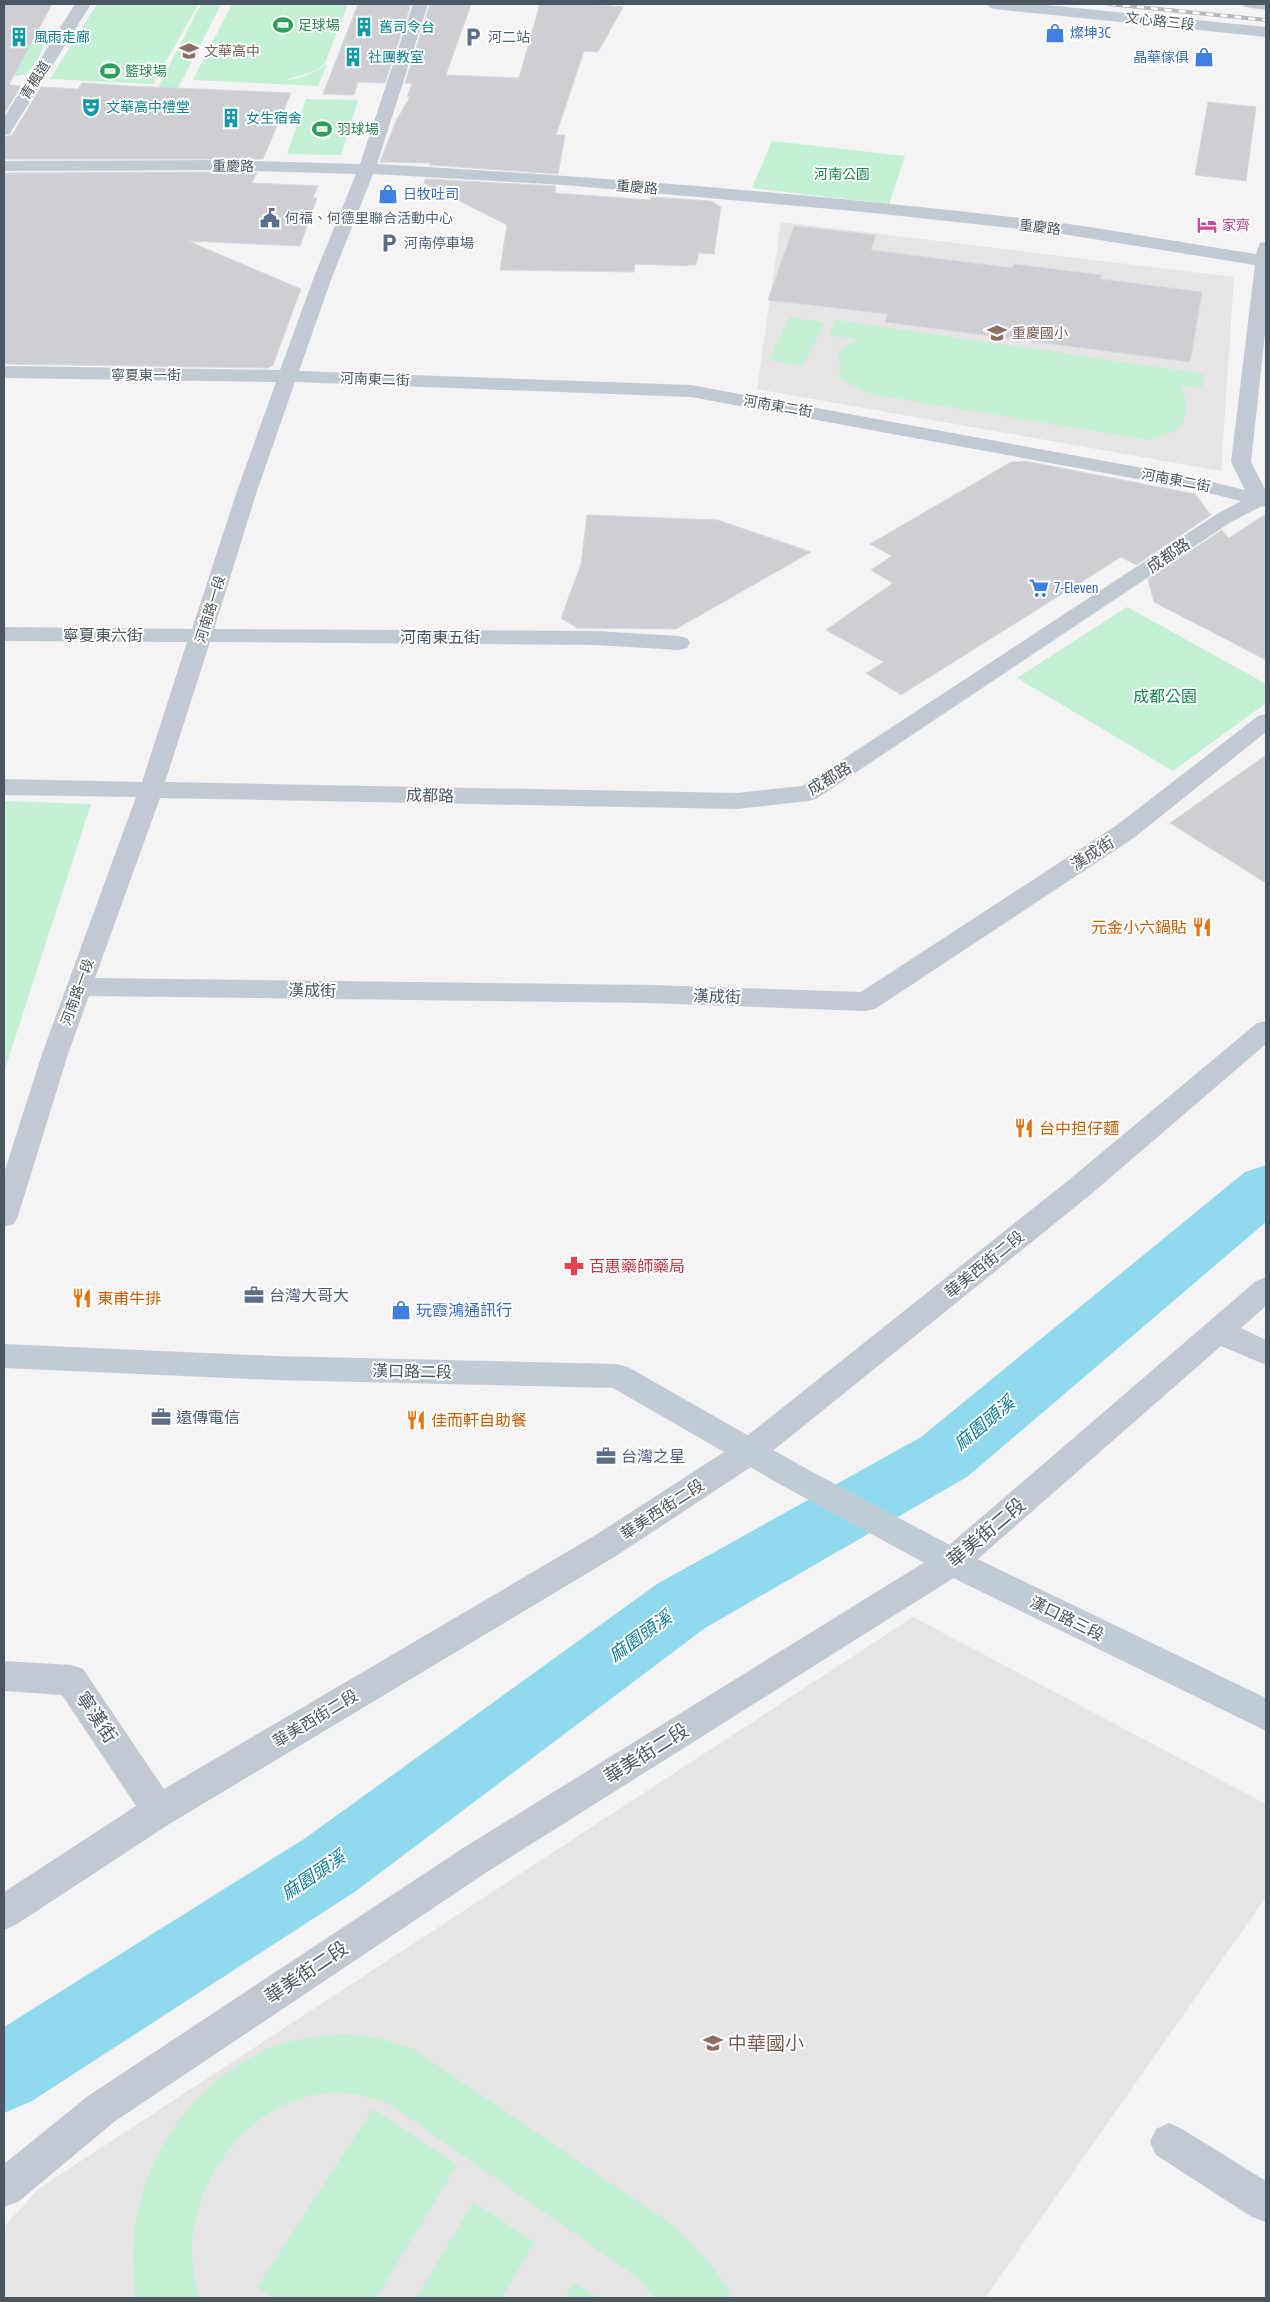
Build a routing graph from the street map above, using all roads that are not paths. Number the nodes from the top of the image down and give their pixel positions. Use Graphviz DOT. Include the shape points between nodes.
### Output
graph roads {
  1 [pos="79,4"];
  2 [pos="420,4"];
  3 [pos="994,4"];
  4 [pos="1250,4"];
  5 [pos="1266,5"];
  6 [pos="1266,32"];
  7 [pos="4,130"];
  8 [pos="4,166"];
  9 [pos="367,170"];
  10 [pos="1266,256"];
  11 [pos="4,372"];
  12 [pos="289,376"];
  13 [pos="1263,500"];
  14 [pos="4,634"];
  15 [pos="202,635"];
  16 [pos="679,643"];
  17 [pos="1266,720"];
  18 [pos="4,786"];
  19 [pos="151,790"];
  20 [pos="79,987"];
  21 [pos="1266,1030"];
  22 [pos="4,1216"];
  23 [pos="1266,1289"];
  24 [pos="1219,1332"];
  25 [pos="1266,1353"];
  26 [pos="4,1356"];
  27 [pos="749,1452"];
  28 [pos="868,1518"];
  29 [pos="952,1562"];
  30 [pos="4,1676"];
  31 [pos="1266,1715"];
  32 [pos="159,1811"];
  33 [pos="4,1912"];
  34 [pos="1169,2142"];
  35 [pos="4,2188"];
  36 [pos="1266,2202"];
  1 -- 7 [label="street, 青楓道"];
  2 -- 9 [label="street, 河南路一段"];
  3 -- 6 [label="street, 文心路三段"];
  4 -- 5 [label="street"];
  8 -- 9 [label="street, 重慶路" via="223,165"];
  9 -- 10 [label="street, 重慶路" via="565,180 864,208 1056,228"];
  9 -- 12 [label="street, 河南路一段" via="323,277"];
  10 -- 13 [label="street" via="1241,462"];
  11 -- 12 [label="street, 寧夏東一街"];
  12 -- 13 [label="street, 河南東二街" via="691,391 1162,477"];
  12 -- 15 [label="street, 河南路一段" via="247,491"];
  13 -- 19 [label="street, 成都路" via="1224,518 808,793 737,801"];
  14 -- 15 [label="street, 寧夏東六街"];
  15 -- 16 [label="street, 河南東五街" via="596,638"];
  15 -- 19 [label="street, 河南路一段"];
  17 -- 20 [label="street, 漢成街" via="1126,831 866,1002 650,994"];
  18 -- 19 [label="street, 成都路"];
  19 -- 20 [label="street, 河南路一段"];
  20 -- 22 [label="street, 河南路一段"];
  21 -- 27 [label="street, 華美西街二段" via="1080,1186"];
  23 -- 24 [label="street, 華美街二段"];
  24 -- 25 [label="street"];
  24 -- 29 [label="street, 華美街二段"];
  26 -- 27 [label="street, 漢口路二段" via="274,1368 617,1376"];
  27 -- 28 [label="street, 漢口路二段"];
  27 -- 32 [label="street, 華美西街二段" via="605,1546"];
  28 -- 29 [label="street, 漢口路三段"];
  29 -- 31 [label="street, 漢口路三段"];
  29 -- 35 [label="street, 華美街二段" via="466,1865 101,2109"];
  30 -- 32 [label="street, 寧漢街" via="71,1680"];
  32 -- 33 [label="street, 華美西街二段"];
  34 -- 36 [label="street"];
}
